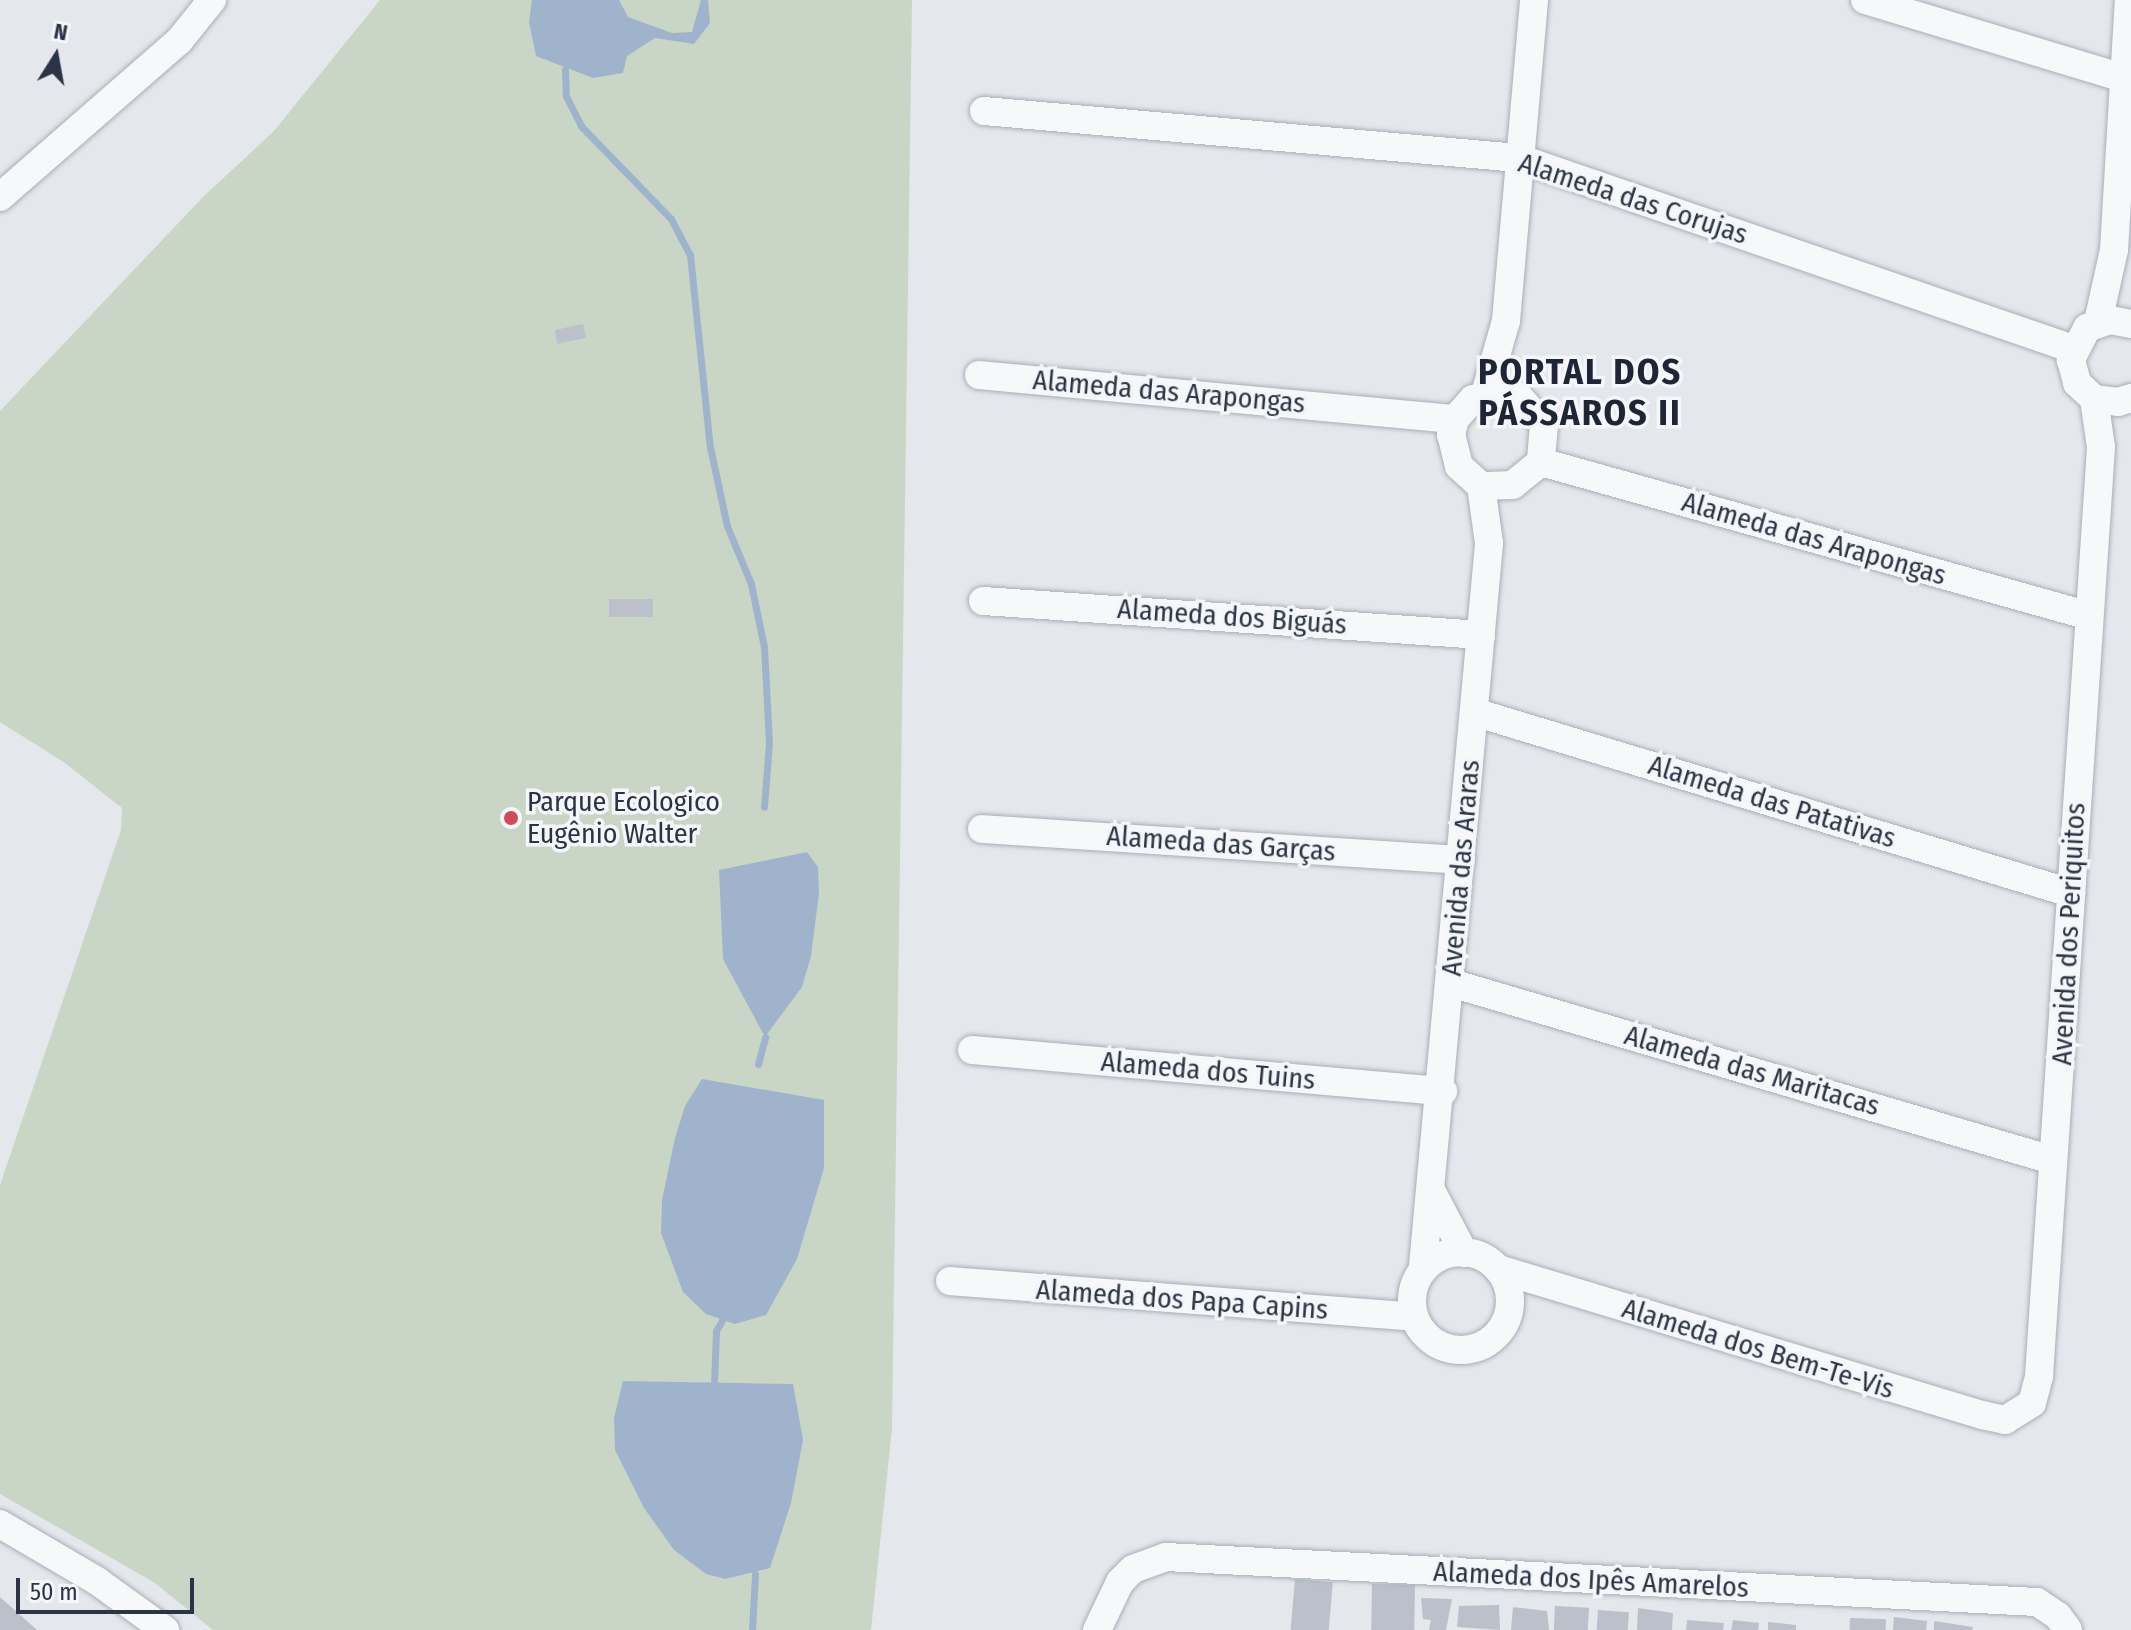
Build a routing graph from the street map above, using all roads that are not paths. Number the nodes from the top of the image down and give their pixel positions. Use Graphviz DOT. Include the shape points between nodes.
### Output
graph roads {
  1 [pos="212,0"];
  2 [pos="1534,0"];
  3 [pos="1865,0"];
  4 [pos="2129,0"];
  5 [pos="2124,78"];
  6 [pos="984,111"];
  7 [pos="1518,158"];
  8 [pos="0,197"];
  9 [pos="2114,250"];
  10 [pos="1506,321"];
  11 [pos="2098,322"];
  12 [pos="2131,323"];
  13 [pos="2073,349"];
  14 [pos="979,375"];
  15 [pos="1485,394"];
  16 [pos="1519,397"];
  17 [pos="2114,400"];
  18 [pos="1455,419"];
  19 [pos="1541,462"];
  20 [pos="1513,485"];
  21 [pos="1481,486"];
  22 [pos="1489,543"];
  23 [pos="983,601"];
  24 [pos="2086,615"];
  25 [pos="1481,635"];
  26 [pos="1474,712"];
  27 [pos="982,829"];
  28 [pos="1461,860"];
  29 [pos="2071,893"];
  30 [pos="1451,983"];
  31 [pos="972,1050"];
  32 [pos="1443,1091"];
  33 [pos="2052,1160"];
  34 [pos="1432,1192"];
  35 [pos="1464,1253"];
  36 [pos="1423,1266"];
  37 [pos="1498,1269"];
  38 [pos="950,1281"];
  39 [pos="1414,1317"];
  40 [pos="2019,1415"];
  41 [pos="0,1524"];
  42 [pos="165,1630"];
  43 [pos="1097,1630"];
  44 [pos="2068,1630"];
  1 -- 8 [label="street" via="179,41"];
  2 -- 7 [label="street"];
  3 -- 5 [label="street"];
  4 -- 5 [label="street"];
  5 -- 9 [label="street"];
  6 -- 7 [label="street, Alameda das Corujas"];
  7 -- 10 [label="street"];
  7 -- 13 [label="street, Alameda das Corujas"];
  9 -- 11 [label="street"];
  9 -- 12 [label="street"];
  10 -- 15 [label="street"];
  10 -- 16 [label="street"];
  11 -- 12 [label="street"];
  11 -- 13 [label="street"];
  13 -- 17 [label="street" via="2072,372"];
  14 -- 18 [label="street, Alameda das Arapongas"];
  15 -- 16 [label="street"];
  15 -- 18 [label="street"];
  16 -- 19 [label="street" via="1544,425"];
  17 -- 24 [label="street, Avenida dos Periquitos" via="2101,447"];
  18 -- 21 [label="street" via="1452,451 1459,466"];
  19 -- 20 [label="street"];
  19 -- 24 [label="street, Alameda das Arapongas"];
  20 -- 21 [label="street"];
  20 -- 22 [label="street"];
  21 -- 22 [label="street"];
  22 -- 25 [label="street, Avenida das Araras"];
  23 -- 25 [label="street, Alameda dos Biguás"];
  24 -- 29 [label="street, Avenida dos Periquitos"];
  25 -- 26 [label="street, Avenida das Araras"];
  26 -- 28 [label="street, Avenida das Araras"];
  26 -- 29 [label="street, Alameda das Patativas"];
  27 -- 28 [label="street, Alameda das Garças"];
  28 -- 30 [label="street, Avenida das Araras"];
  29 -- 33 [label="street, Avenida dos Periquitos"];
  30 -- 32 [label="street, Avenida das Araras"];
  30 -- 33 [label="street, Alameda das Maritacas"];
  31 -- 32 [label="street, Alameda dos Tuins"];
  32 -- 34 [label="street, Avenida das Araras"];
  33 -- 40 [label="street, Avenida dos Periquitos" via="2039,1376 2032,1403"];
  34 -- 35 [label="street"];
  34 -- 36 [label="street, Avenida das Araras"];
  35 -- 36 [label="street"];
  35 -- 37 [label="street"];
  36 -- 39 [label="street" via="1412,1298"];
  37 -- 39 [label="street" via="1510,1305 1494,1338 1477,1348 1439,1346"];
  37 -- 40 [label="street, Alameda dos Bem-Te-Vis" via="1982,1415 2005,1420"];
  38 -- 39 [label="street, Alameda dos Papa Capins"];
  41 -- 42 [label="street" via="97,1581"];
  43 -- 44 [label="street, Alameda dos Ipês Amarelos" via="1120,1582 1145,1561 1166,1557 2037,1602"];
}
